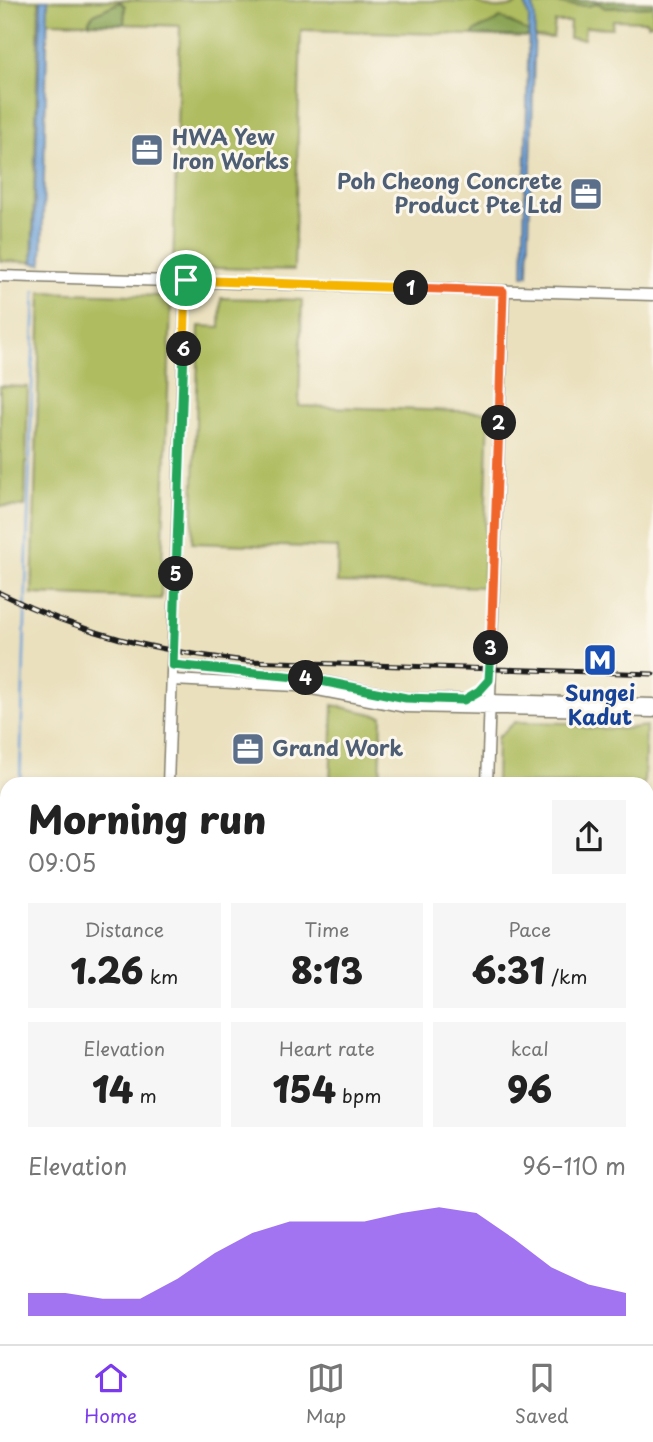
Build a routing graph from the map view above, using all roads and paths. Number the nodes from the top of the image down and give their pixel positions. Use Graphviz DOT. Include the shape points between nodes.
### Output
graph roads {
  1 [pos="0,276"];
  2 [pos="186,280"];
  3 [pos="503,291"];
  4 [pos="653,295"];
  5 [pos="173,665"];
  6 [pos="172,680"];
  7 [pos="489,680"];
  8 [pos="653,704"];
  9 [pos="464,705"];
  10 [pos="488,705"];
  11 [pos="508,705"];
  12 [pos="653,712"];
  13 [pos="488,737"];
  14 [pos="168,777"];
  15 [pos="487,777"];
  1 -- 2 [label="street"];
  2 -- 3 [label="street"];
  2 -- 5 [label="street"];
  3 -- 4 [label="street"];
  3 -- 7 [label="street"];
  5 -- 6 [label="street"];
  5 -- 9 [label="street" via="307,678"];
  6 -- 9 [label="street" via="297,686 396,706"];
  6 -- 14 [label="street"];
  7 -- 9 [label="street"];
  7 -- 10 [label="street"];
  7 -- 11 [label="street"];
  8 -- 11 [label="street"];
  9 -- 10 [label="street"];
  9 -- 13 [label="street"];
  10 -- 11 [label="street"];
  10 -- 13 [label="street"];
  11 -- 12 [label="street"];
  11 -- 13 [label="street"];
  13 -- 15 [label="street"];
}
